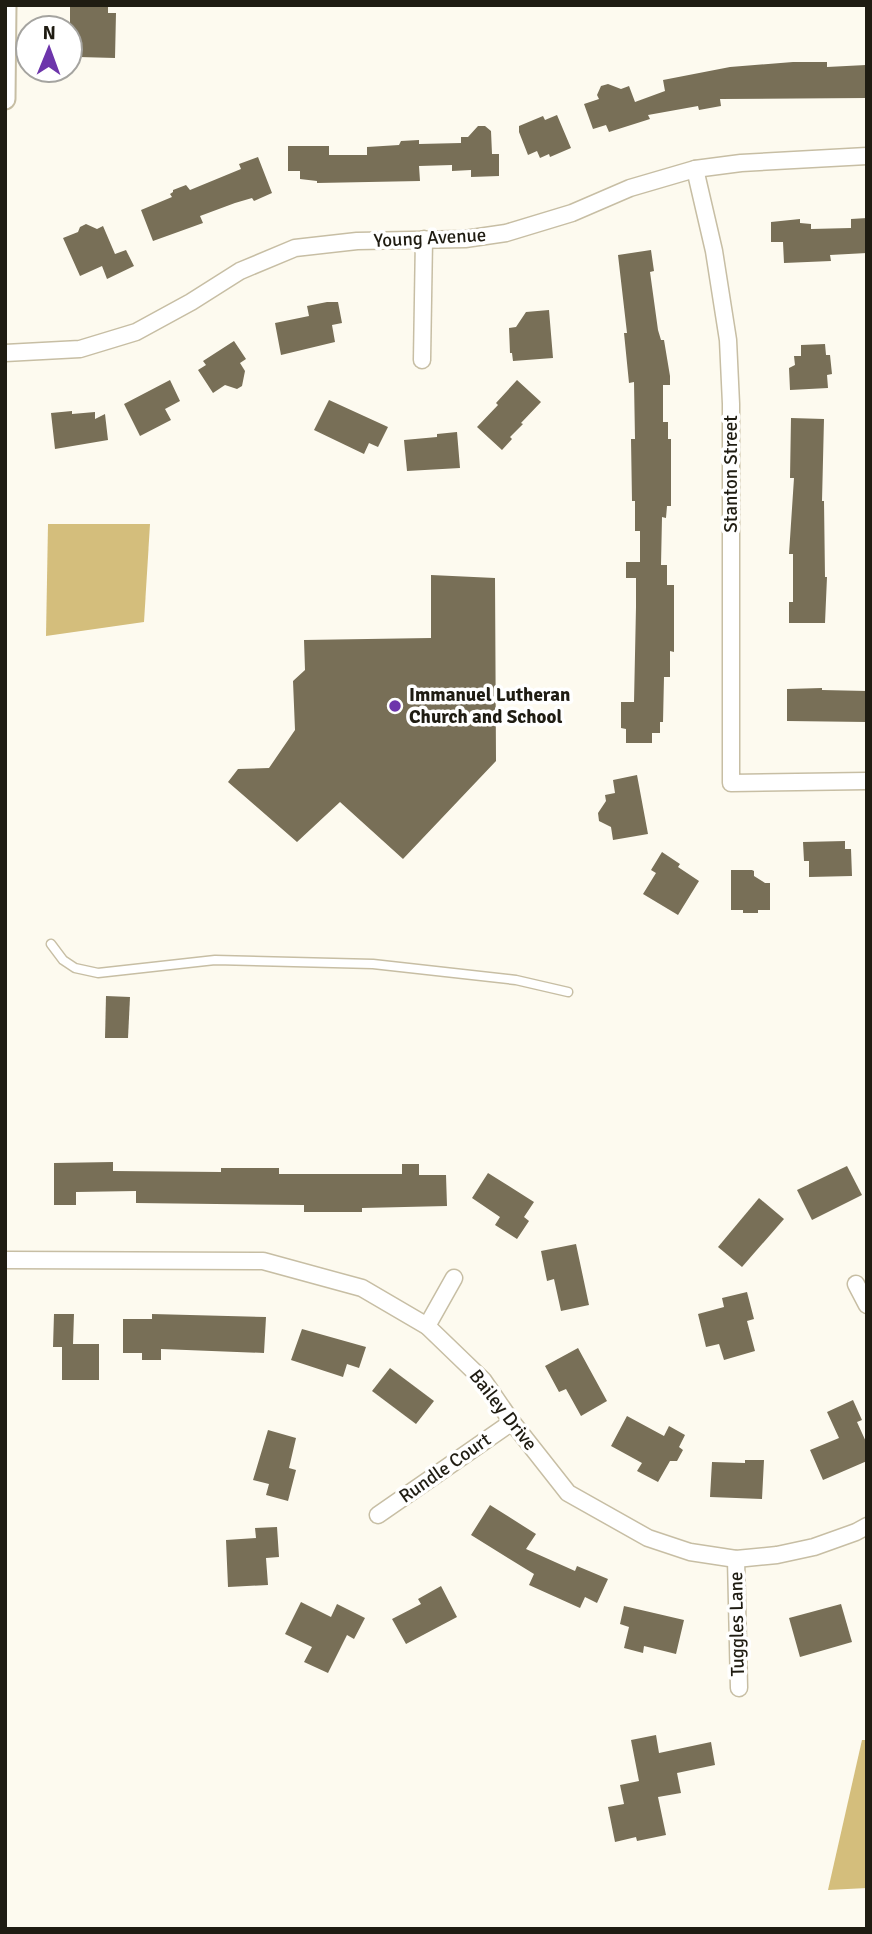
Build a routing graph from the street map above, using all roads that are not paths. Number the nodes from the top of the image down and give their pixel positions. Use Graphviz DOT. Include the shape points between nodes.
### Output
graph roads {
  1 [pos="6,5"];
  2 [pos="5,99"];
  3 [pos="867,156"];
  4 [pos="695,169"];
  5 [pos="424,239"];
  6 [pos="5,353"];
  7 [pos="422,359"];
  8 [pos="867,781"];
  9 [pos="51,944"];
  10 [pos="568,992"];
  11 [pos="5,1260"];
  12 [pos="454,1278"];
  13 [pos="856,1284"];
  14 [pos="867,1306"];
  15 [pos="427,1326"];
  16 [pos="512,1422"];
  17 [pos="378,1515"];
  18 [pos="867,1526"];
  19 [pos="736,1559"];
  20 [pos="739,1688"];
  1 -- 2 [label="street"];
  3 -- 4 [label="street, Young Avenue"];
  4 -- 5 [label="street, Young Avenue" via="506,233"];
  4 -- 8 [label="street, Stanton Street" via="728,340 731,783"];
  5 -- 6 [label="street, Young Avenue" via="295,248 240,271 136,332 80,349"];
  5 -- 7 [label="street"];
  9 -- 10 [label="lane" via="62,960 98,973 215,960 373,964 516,980"];
  11 -- 15 [label="street, Bailey Drive" via="263,1261 362,1288"];
  12 -- 15 [label="street"];
  13 -- 14 [label="street"];
  15 -- 16 [label="street, Bailey Drive" via="483,1380"];
  16 -- 17 [label="street, Rundle Court"];
  16 -- 19 [label="street, Bailey Drive" via="568,1493 648,1538 691,1552"];
  18 -- 19 [label="street, Bailey Drive" via="814,1547"];
  19 -- 20 [label="street, Tuggles Lane"];
}
